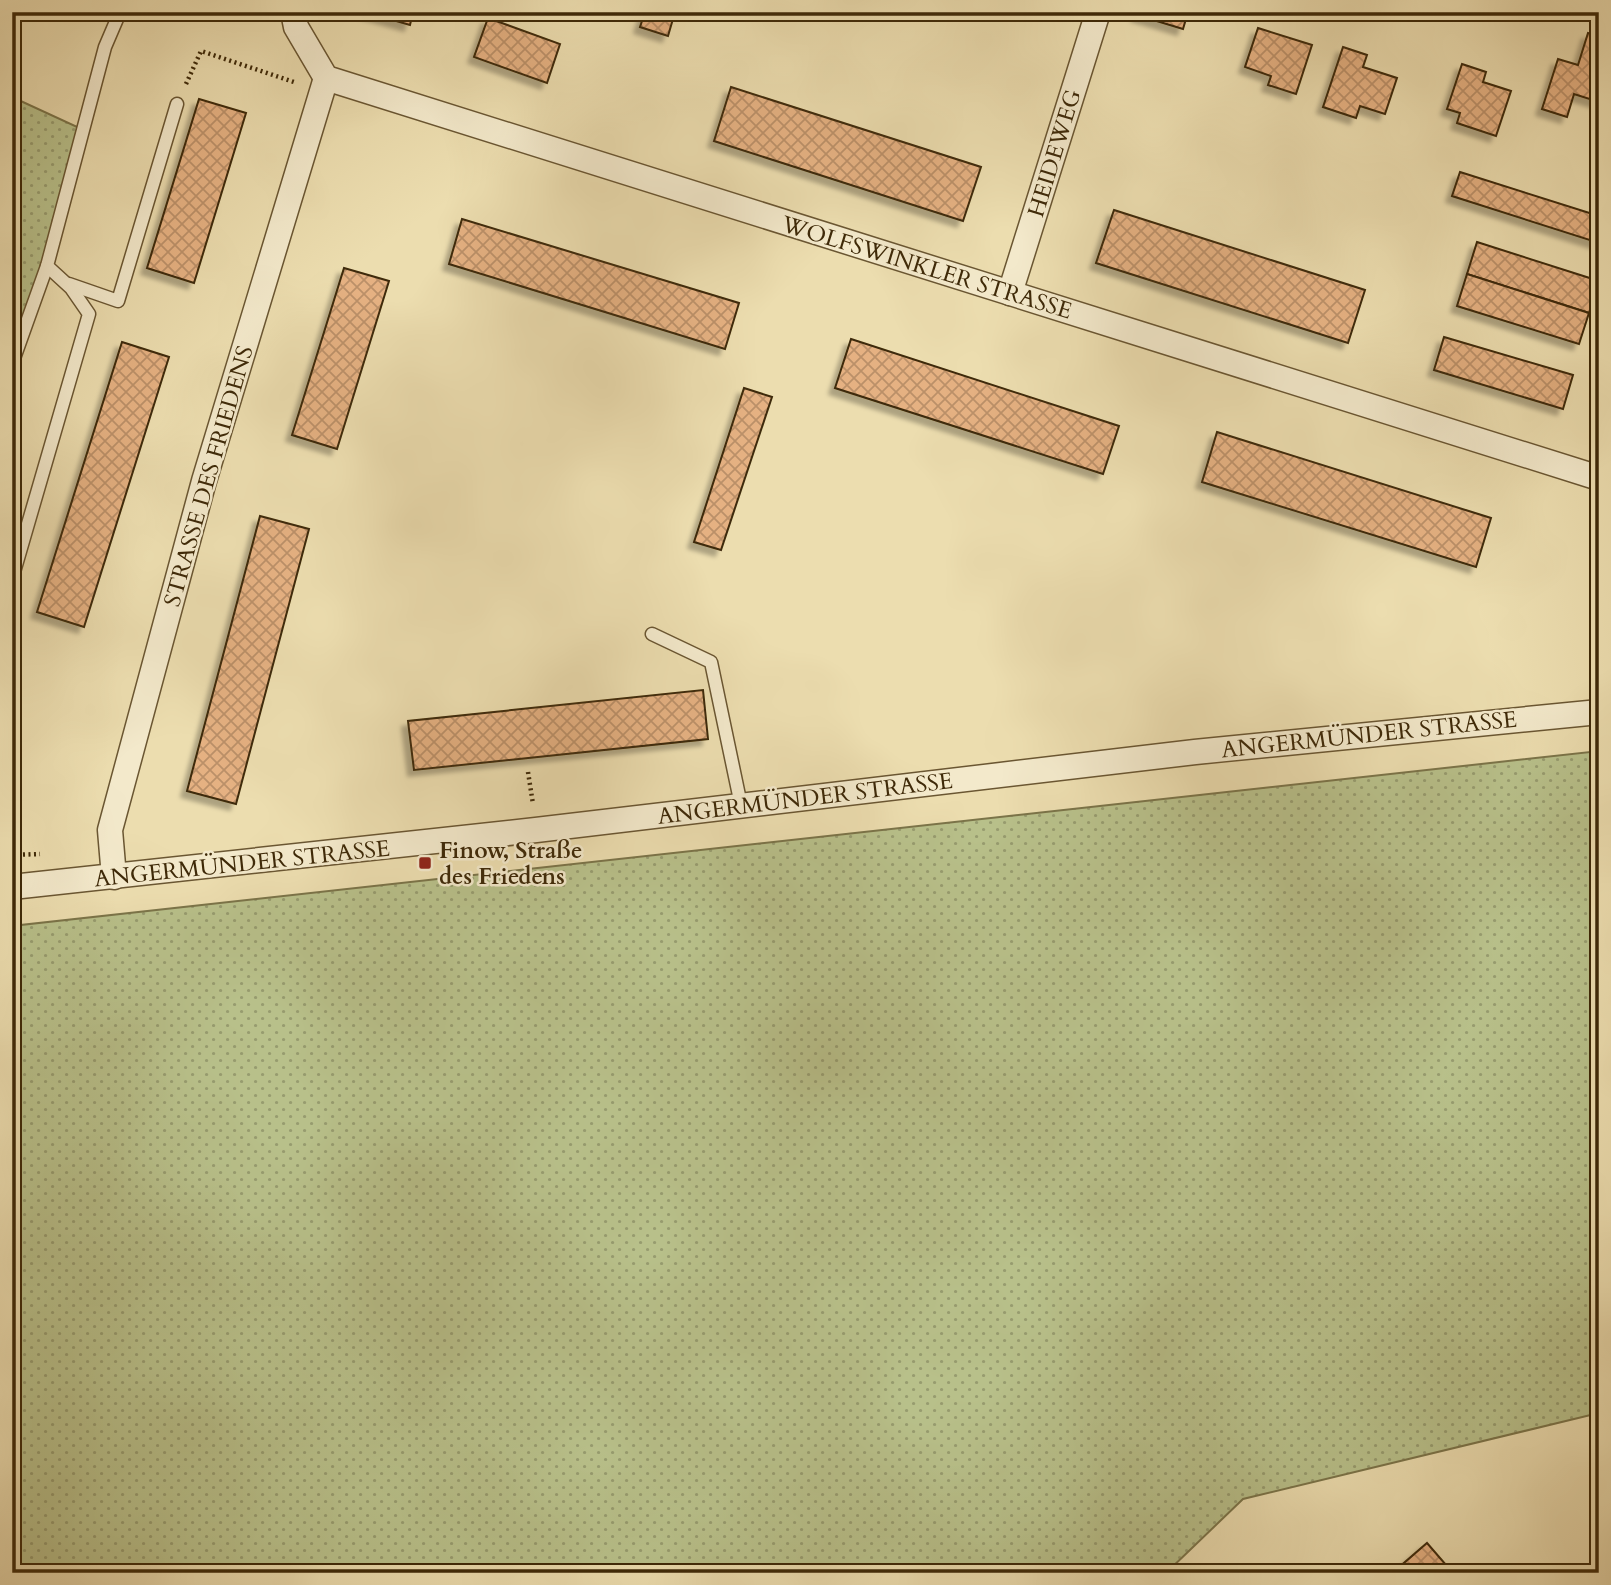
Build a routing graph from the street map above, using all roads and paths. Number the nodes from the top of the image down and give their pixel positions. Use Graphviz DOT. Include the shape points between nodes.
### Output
graph roads {
  1 [pos="121,12"];
  2 [pos="293,12"];
  3 [pos="1098,12"];
  4 [pos="326,78"];
  5 [pos="177,104"];
  6 [pos="47,266"];
  7 [pos="65,283"];
  8 [pos="1010,293"];
  9 [pos="12,364"];
  10 [pos="1599,478"];
  11 [pos="12,579"];
  12 [pos="652,634"];
  13 [pos="1599,712"];
  14 [pos="528,772"];
  15 [pos="741,805"];
  16 [pos="533,809"];
  17 [pos="114,877"];
  18 [pos="12,887"];
  1 -- 6 [label="lane" via="105,47"];
  2 -- 4 [label="street" via="296,27"];
  3 -- 8 [label="street, HEIDEWEG"];
  4 -- 5 [label="path" via="300,84 201,51"];
  4 -- 8 [label="street, WOLFSWINKLER STRASSE"];
  4 -- 17 [label="street, STRASSE DES FRIEDENS" via="204,481 110,830"];
  5 -- 7 [label="lane" via="118,301"];
  6 -- 7 [label="lane"];
  6 -- 9 [label="lane"];
  7 -- 11 [label="lane" via="89,314"];
  8 -- 10 [label="street, WOLFSWINKLER STRASSE"];
  12 -- 15 [label="lane" via="711,662"];
  13 -- 15 [label="street, ANGERMÜNDER STRASSE" via="1195,752"];
  14 -- 16 [label="path"];
  15 -- 17 [label="street, ANGERMÜNDER STRASSE"];
  17 -- 18 [label="street, ANGERMÜNDER STRASSE"];
}
